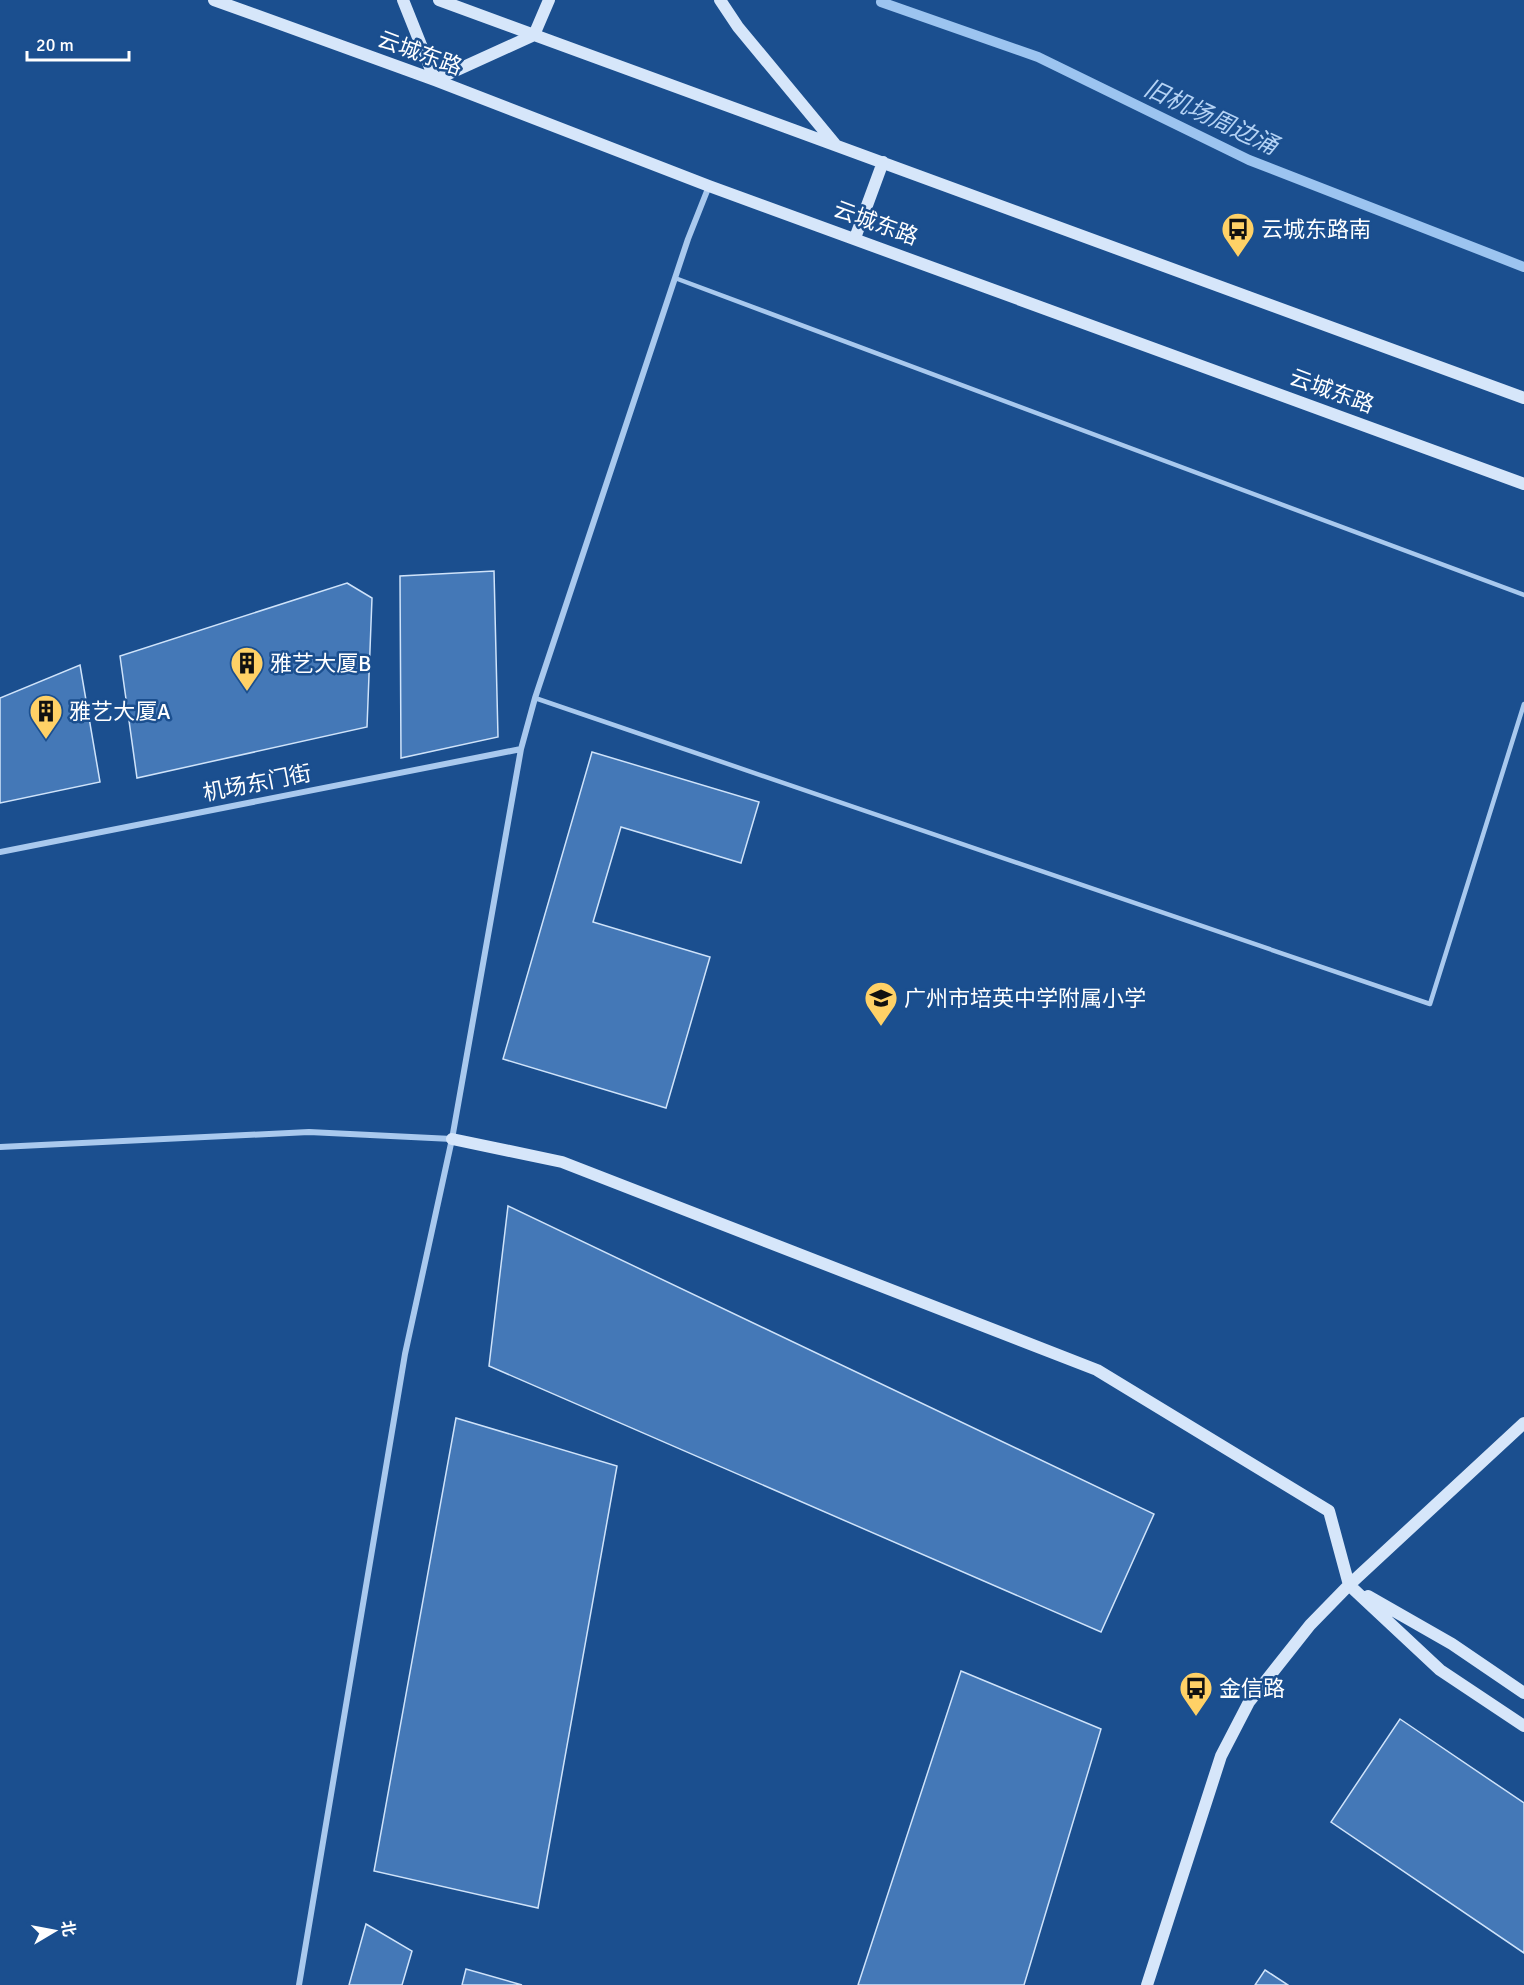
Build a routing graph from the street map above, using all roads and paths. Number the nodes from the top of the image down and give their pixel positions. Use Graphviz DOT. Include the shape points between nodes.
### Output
graph roads {
  1 [pos="214,0"];
  2 [pos="403,0"];
  3 [pos="439,0"];
  4 [pos="549,0"];
  5 [pos="720,0"];
  6 [pos="534,35"];
  7 [pos="435,80"];
  8 [pos="836,145"];
  9 [pos="883,162"];
  10 [pos="709,186"];
  11 [pos="855,238"];
  12 [pos="675,278"];
  13 [pos="1524,398"];
  14 [pos="1524,484"];
  15 [pos="1524,595"];
  16 [pos="535,698"];
  17 [pos="1524,704"];
  18 [pos="521,749"];
  19 [pos="0,852"];
  20 [pos="452,1139"];
  21 [pos="0,1147"];
  22 [pos="1524,1424"];
  23 [pos="1349,1585"];
  24 [pos="1524,1693"];
  25 [pos="1524,1726"];
  26 [pos="299,1985"];
  27 [pos="1147,1985"];
  1 -- 7 [label="main road, 云城东路"];
  2 -- 7 [label="main road"];
  3 -- 6 [label="main road"];
  4 -- 6 [label="main road"];
  5 -- 8 [label="main road"];
  6 -- 7 [label="main road"];
  6 -- 8 [label="main road"];
  7 -- 10 [label="main road, 云城东路"];
  8 -- 9 [label="main road"];
  9 -- 11 [label="main road"];
  9 -- 13 [label="main road"];
  10 -- 11 [label="main road, 云城东路"];
  10 -- 12 [label="street"];
  11 -- 14 [label="main road, 云城东路"];
  12 -- 15 [label="lane"];
  12 -- 16 [label="street"];
  16 -- 17 [label="lane" via="1430,1004"];
  16 -- 18 [label="street"];
  18 -- 19 [label="street, 机场东门街"];
  18 -- 20 [label="street"];
  20 -- 21 [label="street" via="309,1132"];
  20 -- 23 [label="main road" via="562,1162 1097,1370 1329,1511"];
  20 -- 26 [label="street" via="405,1354"];
  22 -- 23 [label="main road"];
  23 -- 24 [label="main road" via="1452,1644"];
  23 -- 25 [label="main road" via="1440,1670"];
  23 -- 27 [label="main road" via="1310,1625 1234,1727 1204,1805"];
}
